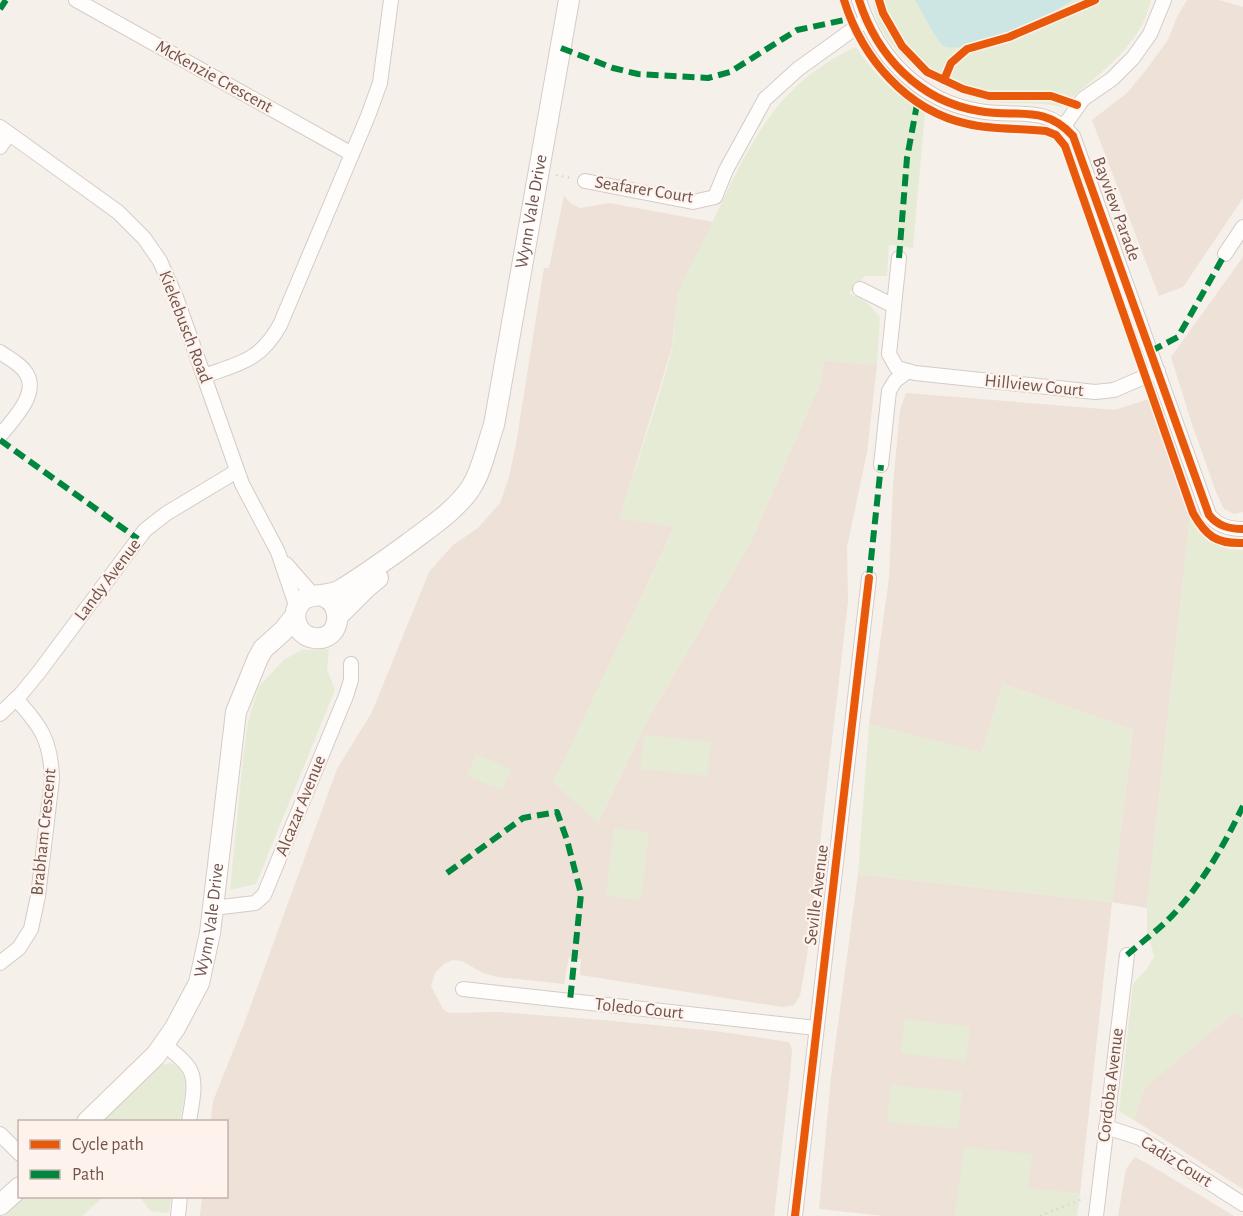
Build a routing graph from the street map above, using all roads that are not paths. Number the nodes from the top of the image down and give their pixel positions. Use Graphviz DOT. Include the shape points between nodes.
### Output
graph roads {
  1 [pos="76,0"];
  2 [pos="391,0"];
  3 [pos="569,0"];
  4 [pos="859,0"];
  5 [pos="1164,0"];
  6 [pos="866,20"];
  7 [pos="1064,126"];
  8 [pos="5,131"];
  9 [pos="0,147"];
  10 [pos="352,154"];
  11 [pos="585,181"];
  12 [pos="1243,227"];
  13 [pos="1225,254"];
  14 [pos="899,258"];
  15 [pos="860,289"];
  16 [pos="894,306"];
  17 [pos="0,352"];
  18 [pos="1158,370"];
  19 [pos="908,371"];
  20 [pos="204,376"];
  21 [pos="494,425"];
  22 [pos="0,436"];
  23 [pos="881,465"];
  24 [pos="237,471"];
  25 [pos="1243,529"];
  26 [pos="278,552"];
  27 [pos="869,578"];
  28 [pos="318,596"];
  29 [pos="296,612"];
  30 [pos="338,616"];
  31 [pos="313,638"];
  32 [pos="351,664"];
  33 [pos="248,680"];
  34 [pos="16,699"];
  35 [pos="0,714"];
  36 [pos="213,908"];
  37 [pos="1127,955"];
  38 [pos="0,963"];
  39 [pos="463,989"];
  40 [pos="816,1028"];
  41 [pos="165,1044"];
  42 [pos="89,1120"];
  43 [pos="189,1120"];
  44 [pos="1106,1126"];
  45 [pos="0,1134"];
  46 [pos="18,1152"];
  47 [pos="18,1188"];
  48 [pos="180,1198"];
  49 [pos="1243,1204"];
  50 [pos="0,1205"];
  51 [pos="178,1216"];
  52 [pos="795,1216"];
  53 [pos="1096,1216"];
  1 -- 10 [label="street, McKenzie Crescent"];
  2 -- 10 [label="street" via="380,83"];
  3 -- 21 [label="main road, Wynn Vale Drive"];
  4 -- 6 [label="street"];
  5 -- 7 [label="street" via="1150,34 1133,58 1112,80 1083,99"];
  6 -- 7 [label="street" via="892,63 932,95 979,111 1040,115"];
  6 -- 11 [label="street, Seafarer Court" via="798,69 765,99 715,197 693,202"];
  7 -- 18 [label="street, Bayview Parade" via="1076,140"];
  8 -- 9 [label="street"];
  8 -- 20 [label="street, Kiekebusch Road" via="118,212 144,238 160,261 177,300"];
  10 -- 20 [label="street" via="270,343 250,358"];
  12 -- 13 [label="street"];
  14 -- 16 [label="street"];
  15 -- 16 [label="street"];
  16 -- 19 [label="street" via="889,354 897,368"];
  17 -- 22 [label="street" via="26,372 30,391"];
  18 -- 19 [label="street, Hillview Court" via="1114,390 1095,392"];
  18 -- 25 [label="street, Bayview Parade" via="1209,514 1222,526"];
  19 -- 23 [label="street" via="889,391"];
  20 -- 24 [label="street, Kiekebusch Road"];
  21 -- 28 [label="main road, Wynn Vale Drive" via="471,488 455,506 361,577 337,592"];
  21 -- 30 [label="main road, Wynn Vale Drive" via="493,454 477,498 455,522 367,587"];
  24 -- 26 [label="street, Kiekebusch Road"];
  24 -- 34 [label="street, Landy Avenue" via="145,530"];
  26 -- 28 [label="street, Kiekebusch Road"];
  26 -- 29 [label="street, Kiekebusch Road"];
  27 -- 40 [label="street, Seville Avenue"];
  28 -- 29 [label="main road" via="304,599"];
  28 -- 30 [label="main road" via="334,604"];
  29 -- 31 [label="main road" via="299,629"];
  29 -- 33 [label="main road, Wynn Vale Drive" via="263,649"];
  30 -- 31 [label="main road" via="329,634"];
  31 -- 33 [label="main road, Wynn Vale Drive" via="283,646"];
  32 -- 36 [label="street, Alcazar Avenue" via="346,696 264,895 255,903"];
  33 -- 36 [label="main road, Wynn Vale Drive" via="235,721"];
  34 -- 35 [label="street, Landy Avenue"];
  34 -- 38 [label="street, Brabham Crescent" via="46,738 52,779 39,896 31,929 19,948"];
  36 -- 41 [label="main road, Wynn Vale Drive" via="199,983"];
  37 -- 44 [label="street, Cordoba Avenue"];
  39 -- 40 [label="street, Toledo Court"];
  40 -- 52 [label="street, Seville Avenue"];
  41 -- 42 [label="main road, Wynn Vale Drive"];
  41 -- 43 [label="street" via="191,1072"];
  44 -- 49 [label="street, Cadiz Court" via="1140,1138"];
  44 -- 53 [label="street, Cordoba Avenue"];
  45 -- 46 [label="street"];
  47 -- 50 [label="main road"];
  48 -- 51 [label="street"];
}
